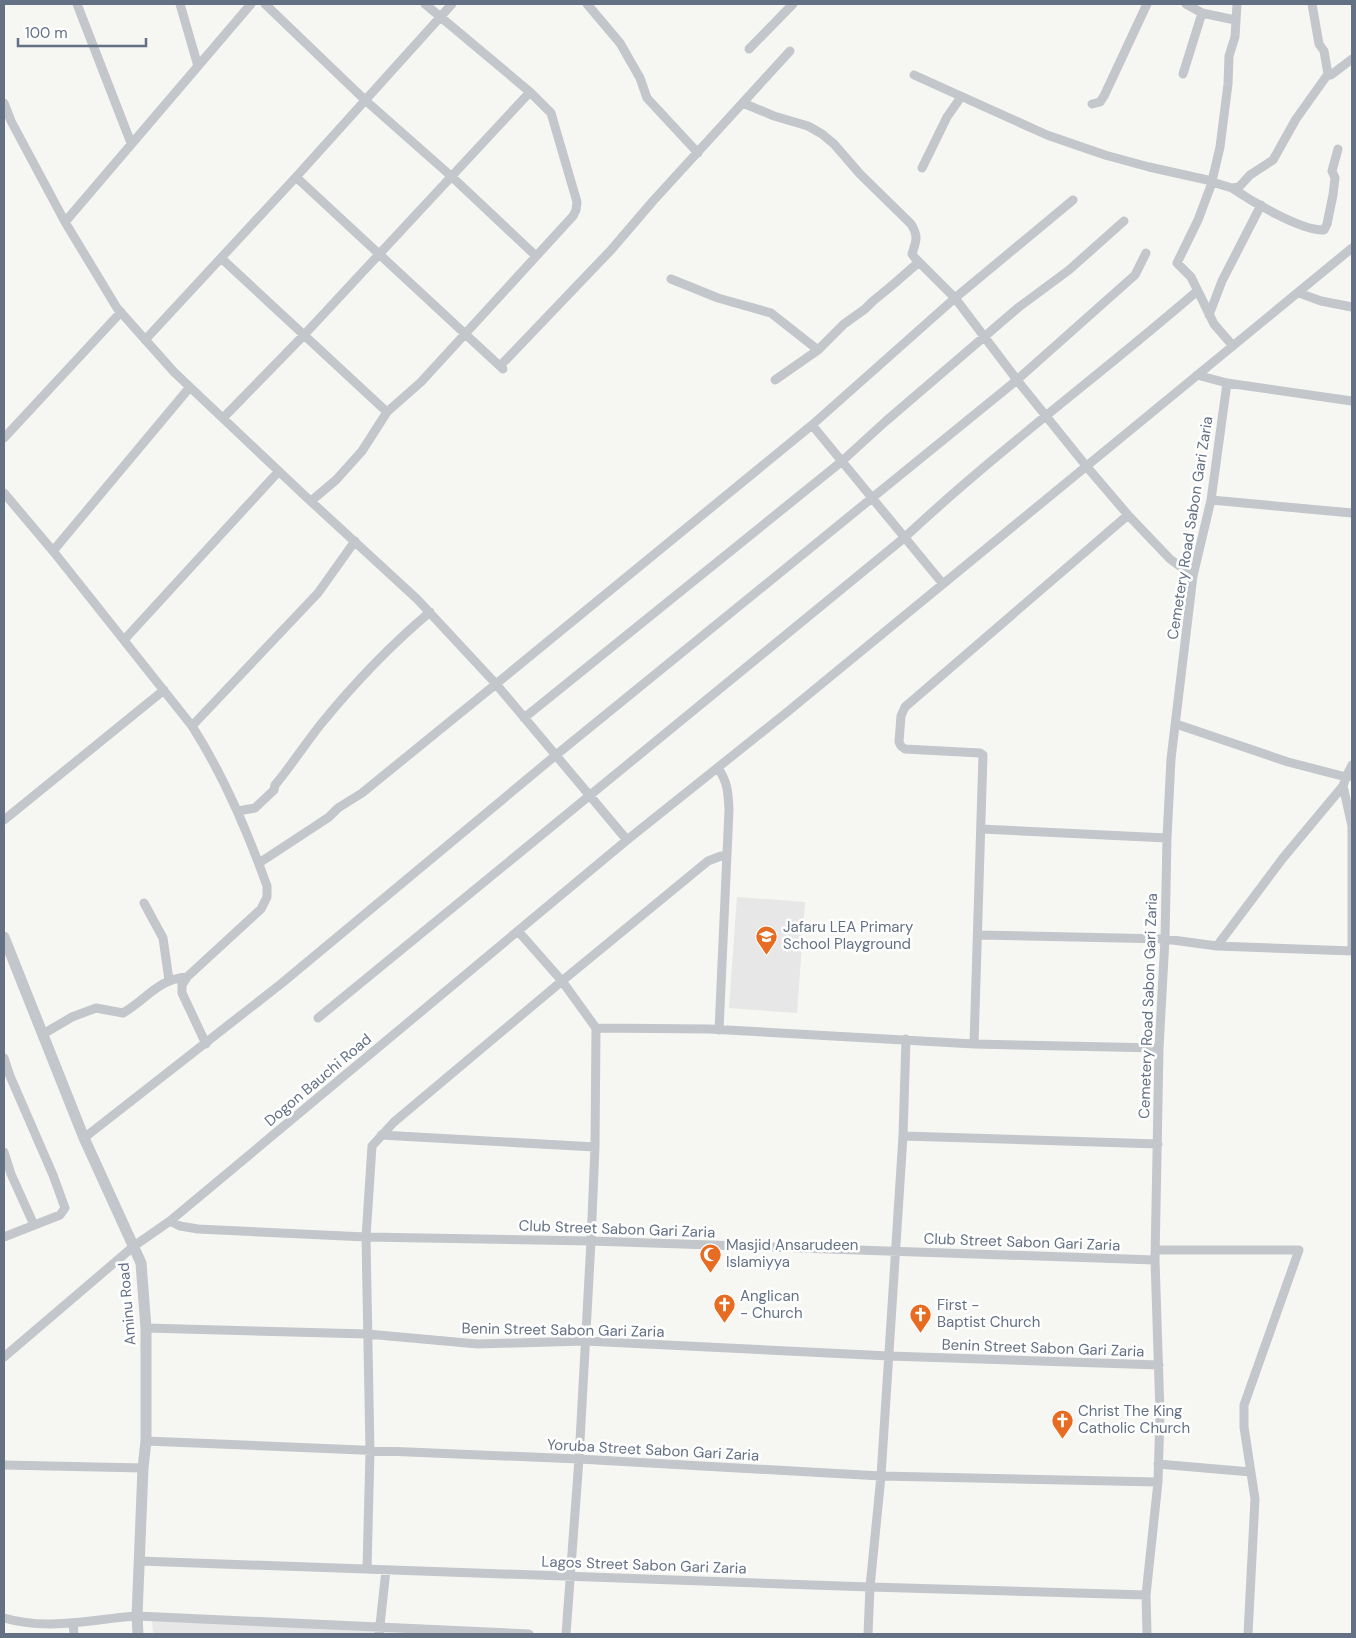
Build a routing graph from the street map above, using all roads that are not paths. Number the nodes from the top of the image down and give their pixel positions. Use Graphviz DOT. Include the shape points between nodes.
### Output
graph roads {
  1 [pos="77,4"];
  2 [pos="180,4"];
  3 [pos="251,4"];
  4 [pos="265,4"];
  5 [pos="425,4"];
  6 [pos="452,4"];
  7 [pos="587,4"];
  8 [pos="793,4"];
  9 [pos="1147,4"];
  10 [pos="1186,4"];
  11 [pos="1237,4"];
  12 [pos="1312,4"];
  13 [pos="1202,13"];
  14 [pos="440,16"];
  15 [pos="1236,20"];
  16 [pos="749,49"];
  17 [pos="790,51"];
  18 [pos="1352,59"];
  19 [pos="198,66"];
  20 [pos="1183,74"];
  21 [pos="1328,74"];
  22 [pos="914,75"];
  23 [pos="530,92"];
  24 [pos="961,97"];
  25 [pos="365,100"];
  26 [pos="4,103"];
  27 [pos="743,103"];
  28 [pos="1092,104"];
  29 [pos="131,143"];
  30 [pos="1338,149"];
  31 [pos="698,153"];
  32 [pos="922,168"];
  33 [pos="451,176"];
  34 [pos="296,177"];
  35 [pos="1212,182"];
  36 [pos="1232,188"];
  37 [pos="1074,200"];
  38 [pos="1260,205"];
  39 [pos="1124,221"];
  40 [pos="65,222"];
  41 [pos="1352,248"];
  42 [pos="379,253"];
  43 [pos="1146,253"];
  44 [pos="536,256"];
  45 [pos="221,258"];
  46 [pos="918,262"];
  47 [pos="672,279"];
  48 [pos="1196,292"];
  49 [pos="1299,292"];
  50 [pos="955,298"];
  51 [pos="1352,307"];
  52 [pos="121,312"];
  53 [pos="1209,315"];
  54 [pos="465,333"];
  55 [pos="304,335"];
  56 [pos="984,338"];
  57 [pos="145,340"];
  58 [pos="1233,346"];
  59 [pos="818,350"];
  60 [pos="1197,374"];
  61 [pos="775,380"];
  62 [pos="1017,380"];
  63 [pos="1227,383"];
  64 [pos="190,387"];
  65 [pos="1352,401"];
  66 [pos="387,412"];
  67 [pos="1046,417"];
  68 [pos="223,418"];
  69 [pos="812,425"];
  70 [pos="4,438"];
  71 [pos="841,462"];
  72 [pos="1087,467"];
  73 [pos="279,471"];
  74 [pos="4,493"];
  75 [pos="872,499"];
  76 [pos="1211,500"];
  77 [pos="311,501"];
  78 [pos="1352,513"];
  79 [pos="1128,516"];
  80 [pos="904,538"];
  81 [pos="355,541"];
  82 [pos="53,552"];
  83 [pos="1193,576"];
  84 [pos="943,584"];
  85 [pos="430,612"];
  86 [pos="124,640"];
  87 [pos="496,684"];
  88 [pos="164,690"];
  89 [pos="524,718"];
  90 [pos="1176,724"];
  91 [pos="192,726"];
  92 [pos="556,755"];
  93 [pos="1352,765"];
  94 [pos="718,768"];
  95 [pos="1347,779"];
  96 [pos="590,796"];
  97 [pos="238,811"];
  98 [pos="4,820"];
  99 [pos="981,829"];
  100 [pos="1167,838"];
  101 [pos="627,840"];
  102 [pos="726,857"];
  103 [pos="259,863"];
  104 [pos="144,903"];
  105 [pos="518,931"];
  106 [pos="979,935"];
  107 [pos="4,937"];
  108 [pos="1166,939"];
  109 [pos="1217,946"];
  110 [pos="1352,950"];
  111 [pos="187,977"];
  112 [pos="169,980"];
  113 [pos="562,981"];
  114 [pos="318,1018"];
  115 [pos="596,1028"];
  116 [pos="719,1030"];
  117 [pos="43,1034"];
  118 [pos="906,1039"];
  119 [pos="206,1044"];
  120 [pos="974,1044"];
  121 [pos="1159,1048"];
  122 [pos="4,1058"];
  123 [pos="381,1135"];
  124 [pos="903,1136"];
  125 [pos="84,1138"];
  126 [pos="1158,1144"];
  127 [pos="595,1148"];
  128 [pos="4,1152"];
  129 [pos="170,1221"];
  130 [pos="34,1224"];
  131 [pos="4,1237"];
  132 [pos="366,1237"];
  133 [pos="591,1241"];
  134 [pos="134,1246"];
  135 [pos="1156,1250"];
  136 [pos="895,1252"];
  137 [pos="1155,1260"];
  138 [pos="146,1328"];
  139 [pos="367,1334"];
  140 [pos="585,1341"];
  141 [pos="889,1356"];
  142 [pos="4,1357"];
  143 [pos="1159,1365"];
  144 [pos="146,1441"];
  145 [pos="370,1452"];
  146 [pos="579,1459"];
  147 [pos="1158,1464"];
  148 [pos="4,1465"];
  149 [pos="143,1468"];
  150 [pos="1251,1472"];
  151 [pos="881,1476"];
  152 [pos="1158,1482"];
  153 [pos="140,1561"];
  154 [pos="367,1570"];
  155 [pos="386,1570"];
  156 [pos="569,1576"];
  157 [pos="870,1587"];
  158 [pos="1146,1595"];
  159 [pos="137,1616"];
  160 [pos="4,1618"];
  161 [pos="73,1624"];
  162 [pos="379,1630"];
  163 [pos="74,1634"];
  164 [pos="138,1634"];
  165 [pos="529,1634"];
  166 [pos="566,1634"];
  167 [pos="868,1634"];
  168 [pos="1147,1634"];
  169 [pos="1248,1634"];
  1 -- 29 [label="street"];
  2 -- 19 [label="street"];
  3 -- 19 [label="street"];
  4 -- 25 [label="street"];
  5 -- 14 [label="street"];
  6 -- 14 [label="street"];
  7 -- 31 [label="street" via="620,43 640,78 647,98"];
  8 -- 16 [label="street"];
  9 -- 28 [label="street" via="1104,96 1100,102"];
  10 -- 13 [label="street"];
  11 -- 15 [label="street"];
  12 -- 21 [label="street"];
  13 -- 15 [label="street"];
  13 -- 20 [label="street"];
  14 -- 23 [label="street"];
  14 -- 25 [label="street"];
  15 -- 35 [label="street" via="1220,147"];
  17 -- 27 [label="street"];
  18 -- 21 [label="street" via="1332,75"];
  19 -- 29 [label="street"];
  21 -- 36 [label="street" via="1296,119 1273,160 1250,175 1239,187"];
  22 -- 24 [label="street"];
  23 -- 33 [label="street"];
  23 -- 44 [label="street" via="551,113 577,202 573,216"];
  24 -- 32 [label="street" via="947,117"];
  24 -- 35 [label="street" via="1046,135 1149,167"];
  25 -- 33 [label="street"];
  25 -- 34 [label="street"];
  26 -- 40 [label="street"];
  27 -- 31 [label="street"];
  27 -- 46 [label="street" via="808,126 834,144 911,224 916,232 912,254"];
  29 -- 40 [label="street"];
  30 -- 38 [label="street" via="1332,171 1335,178 1333,195 1324,230 1306,227"];
  31 -- 54 [label="street" via="502,368"];
  33 -- 42 [label="street"];
  33 -- 44 [label="street"];
  34 -- 42 [label="street"];
  34 -- 45 [label="street"];
  35 -- 36 [label="street"];
  35 -- 48 [label="street" via="1178,263 1191,277"];
  36 -- 38 [label="street"];
  37 -- 50 [label="street"];
  38 -- 53 [label="street" via="1222,281"];
  39 -- 56 [label="street"];
  40 -- 52 [label="street"];
  41 -- 49 [label="street, Dogon Bauchi Road"];
  42 -- 54 [label="street"];
  42 -- 55 [label="street"];
  43 -- 62 [label="street" via="1135,275"];
  44 -- 54 [label="street"];
  45 -- 55 [label="street"];
  45 -- 57 [label="street"];
  46 -- 50 [label="street"];
  46 -- 59 [label="street"];
  47 -- 59 [label="street" via="718,298 772,313"];
  48 -- 53 [label="street"];
  48 -- 67 [label="street"];
  49 -- 51 [label="street" via="1321,301"];
  49 -- 58 [label="street, Dogon Bauchi Road"];
  50 -- 56 [label="street"];
  50 -- 69 [label="street"];
  52 -- 57 [label="street"];
  52 -- 70 [label="street"];
  53 -- 58 [label="street"];
  54 -- 66 [label="street" via="421,382"];
  55 -- 66 [label="street"];
  55 -- 68 [label="street"];
  56 -- 62 [label="street"];
  56 -- 71 [label="street"];
  57 -- 64 [label="street"];
  58 -- 60 [label="street, Dogon Bauchi Road"];
  59 -- 61 [label="street"];
  60 -- 63 [label="street"];
  60 -- 72 [label="street, Dogon Bauchi Road"];
  62 -- 67 [label="street"];
  62 -- 75 [label="street"];
  63 -- 65 [label="street"];
  63 -- 76 [label="street, Cemetery Road Sabon Gari Zaria"];
  64 -- 68 [label="street"];
  64 -- 82 [label="street"];
  66 -- 77 [label="street" via="357,456"];
  67 -- 72 [label="street"];
  67 -- 80 [label="street" via="934,509"];
  68 -- 73 [label="street"];
  69 -- 71 [label="street"];
  69 -- 87 [label="street"];
  71 -- 75 [label="street"];
  71 -- 89 [label="street"];
  72 -- 79 [label="street"];
  72 -- 84 [label="street, Dogon Bauchi Road"];
  73 -- 77 [label="street"];
  73 -- 86 [label="street"];
  74 -- 82 [label="street"];
  75 -- 80 [label="street"];
  75 -- 92 [label="street"];
  76 -- 78 [label="street"];
  76 -- 83 [label="street, Cemetery Road Sabon Gari Zaria"];
  77 -- 81 [label="street"];
  79 -- 83 [label="street" via="1170,559"];
  79 -- 99 [label="street" via="905,706 902,712 899,742 905,749 983,755"];
  80 -- 84 [label="street"];
  80 -- 96 [label="street"];
  81 -- 85 [label="street"];
  81 -- 91 [label="street" via="318,593"];
  82 -- 86 [label="street"];
  83 -- 90 [label="street, Cemetery Road Sabon Gari Zaria"];
  84 -- 94 [label="street, Dogon Bauchi Road"];
  85 -- 87 [label="street"];
  85 -- 97 [label="street" via="374,666 321,725 274,790 255,808"];
  86 -- 88 [label="street"];
  87 -- 89 [label="street"];
  87 -- 103 [label="street" via="362,793"];
  88 -- 91 [label="street"];
  88 -- 98 [label="street"];
  89 -- 92 [label="street"];
  90 -- 95 [label="street"];
  90 -- 100 [label="street, Cemetery Road Sabon Gari Zaria"];
  91 -- 97 [label="street"];
  92 -- 96 [label="street"];
  92 -- 119 [label="street"];
  93 -- 95 [label="street"];
  94 -- 101 [label="street, Dogon Bauchi Road"];
  94 -- 102 [label="street" via="725,778 728,797"];
  95 -- 109 [label="street"];
  95 -- 110 [label="street" via="1352,826"];
  96 -- 101 [label="street"];
  96 -- 114 [label="street"];
  97 -- 103 [label="street"];
  99 -- 100 [label="street"];
  99 -- 106 [label="street"];
  100 -- 108 [label="street, Cemetery Road Sabon Gari Zaria"];
  101 -- 105 [label="street, Dogon Bauchi Road"];
  102 -- 113 [label="street" via="708,861"];
  102 -- 116 [label="street"];
  103 -- 111 [label="street" via="267,886 267,897 261,909"];
  104 -- 112 [label="street" via="163,938"];
  105 -- 113 [label="street"];
  105 -- 129 [label="street, Dogon Bauchi Road"];
  106 -- 108 [label="street"];
  106 -- 120 [label="street"];
  107 -- 117 [label="street, Aminu Road"];
  108 -- 109 [label="street"];
  108 -- 121 [label="street, Cemetery Road Sabon Gari Zaria"];
  109 -- 110 [label="street"];
  111 -- 112 [label="street"];
  111 -- 119 [label="street" via="182,993"];
  112 -- 117 [label="street" via="124,1013 96,1008"];
  113 -- 115 [label="street"];
  113 -- 123 [label="street"];
  115 -- 116 [label="street"];
  115 -- 127 [label="street"];
  116 -- 118 [label="street"];
  117 -- 125 [label="street, Aminu Road"];
  118 -- 120 [label="street"];
  118 -- 124 [label="street"];
  119 -- 125 [label="street"];
  120 -- 121 [label="street"];
  121 -- 126 [label="street, Cemetery Road Sabon Gari Zaria"];
  122 -- 130 [label="street" via="65,1205 60,1215"];
  123 -- 127 [label="street"];
  123 -- 132 [label="street" via="372,1146"];
  124 -- 126 [label="street"];
  124 -- 136 [label="street"];
  125 -- 134 [label="street, Aminu Road"];
  126 -- 135 [label="street, Cemetery Road Sabon Gari Zaria"];
  127 -- 133 [label="street"];
  128 -- 130 [label="street"];
  129 -- 132 [label="street, Club Street Sabon Gari Zaria" via="198,1229"];
  129 -- 134 [label="street, Dogon Bauchi Road"];
  130 -- 131 [label="street"];
  132 -- 133 [label="street, Club Street Sabon Gari Zaria"];
  132 -- 139 [label="street"];
  133 -- 136 [label="street, Club Street Sabon Gari Zaria"];
  133 -- 140 [label="street"];
  134 -- 138 [label="street, Aminu Road" via="141,1263"];
  134 -- 142 [label="street, Dogon Bauchi Road"];
  135 -- 137 [label="street, Cemetery Road Sabon Gari Zaria"];
  135 -- 150 [label="street" via="1299,1250 1244,1405"];
  136 -- 137 [label="street, Club Street Sabon Gari Zaria"];
  136 -- 141 [label="street"];
  137 -- 143 [label="street, Cemetery Road Sabon Gari Zaria"];
  138 -- 139 [label="street, Benin Street Sabon Gari Zaria"];
  138 -- 144 [label="street, Aminu Road"];
  139 -- 140 [label="street, Benin Street Sabon Gari Zaria" via="478,1344"];
  139 -- 145 [label="street"];
  140 -- 141 [label="street, Benin Street Sabon Gari Zaria"];
  140 -- 146 [label="street"];
  141 -- 143 [label="street, Benin Street Sabon Gari Zaria"];
  141 -- 151 [label="street"];
  143 -- 147 [label="street, Cemetery Road Sabon Gari Zaria"];
  144 -- 145 [label="street, Yoruba Street Sabon Gari Zaria"];
  144 -- 149 [label="street, Aminu Road"];
  145 -- 146 [label="street, Yoruba Street Sabon Gari Zaria"];
  145 -- 154 [label="street"];
  146 -- 151 [label="street, Yoruba Street Sabon Gari Zaria"];
  146 -- 156 [label="street"];
  147 -- 150 [label="street"];
  147 -- 152 [label="street, Cemetery Road Sabon Gari Zaria"];
  148 -- 149 [label="street"];
  149 -- 153 [label="street, Aminu Road"];
  150 -- 169 [label="street" via="1255,1499"];
  151 -- 152 [label="street, Yoruba Street Sabon Gari Zaria"];
  151 -- 157 [label="street"];
  152 -- 158 [label="street, Cemetery Road Sabon Gari Zaria"];
  153 -- 154 [label="street, Lagos Street Sabon Gari Zaria"];
  153 -- 159 [label="street, Aminu Road"];
  154 -- 155 [label="street, Lagos Street Sabon Gari Zaria"];
  155 -- 156 [label="street, Lagos Street Sabon Gari Zaria"];
  155 -- 162 [label="street"];
  156 -- 157 [label="street, Lagos Street Sabon Gari Zaria"];
  156 -- 166 [label="street"];
  157 -- 158 [label="street, Lagos Street Sabon Gari Zaria"];
  157 -- 167 [label="street"];
  158 -- 168 [label="street, Cemetery Road Sabon Gari Zaria"];
  159 -- 161 [label="street"];
  159 -- 162 [label="street"];
  159 -- 164 [label="street, Aminu Road"];
  160 -- 161 [label="street" via="41,1625"];
  161 -- 163 [label="street"];
  162 -- 165 [label="street"];
}
